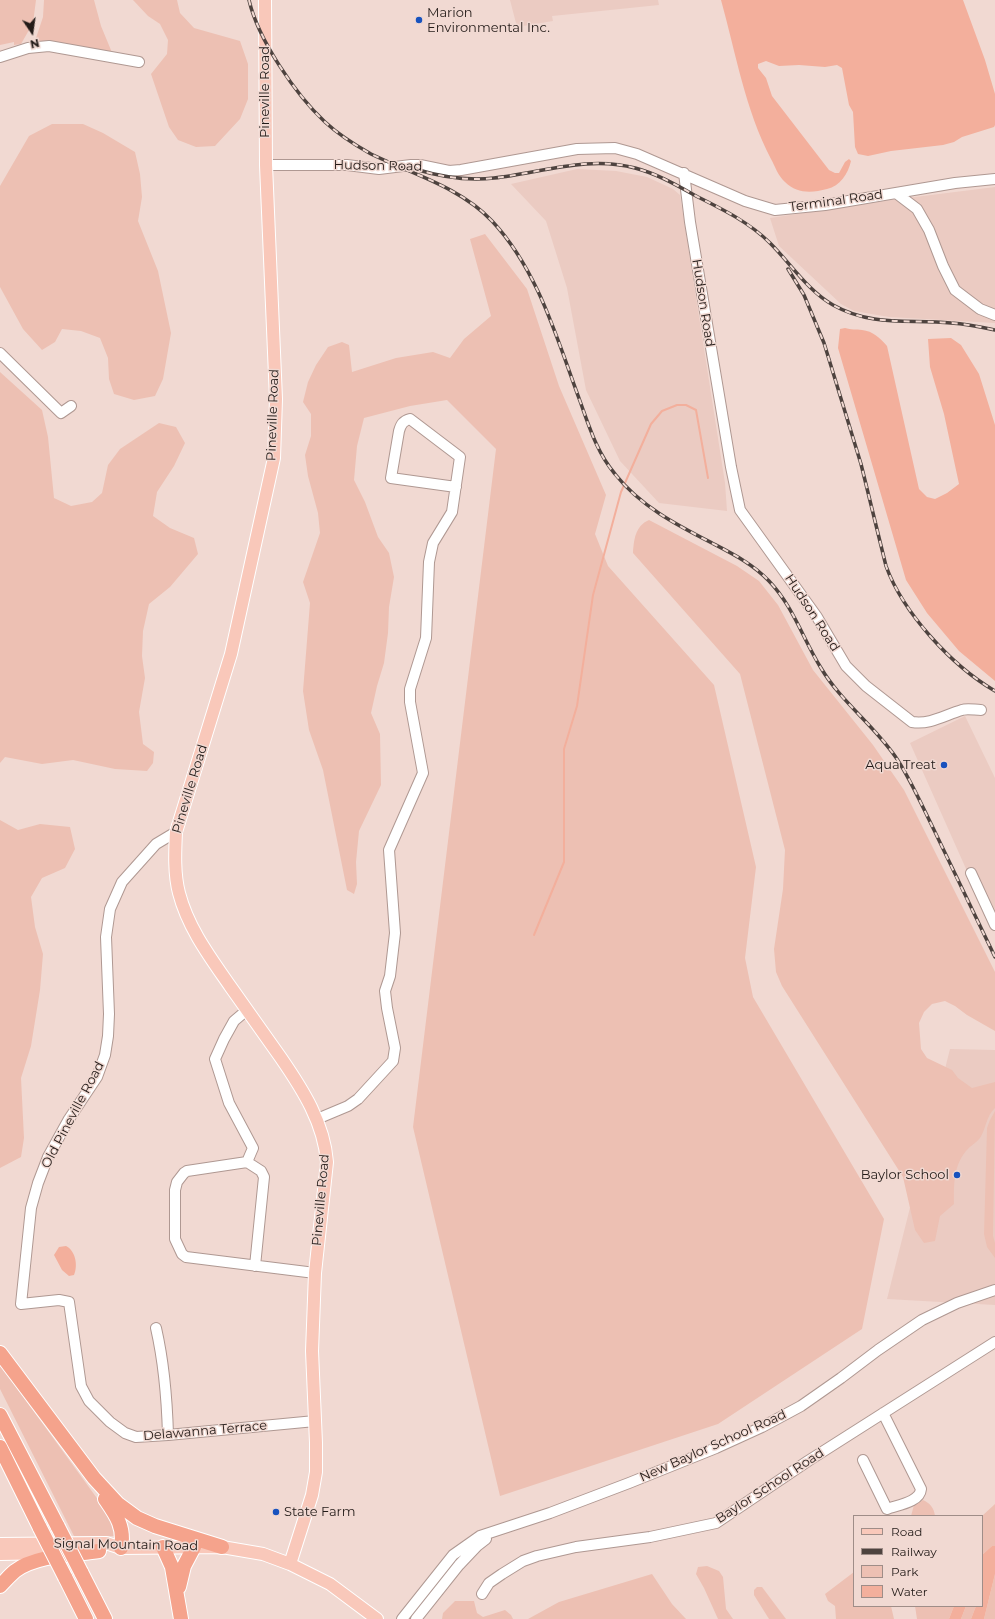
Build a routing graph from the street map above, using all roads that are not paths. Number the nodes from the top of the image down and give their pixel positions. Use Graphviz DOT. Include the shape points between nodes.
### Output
graph roads {
  1 [pos="265,0"];
  2 [pos="0,57"];
  3 [pos="139,62"];
  4 [pos="266,165"];
  5 [pos="684,173"];
  6 [pos="995,179"];
  7 [pos="896,192"];
  8 [pos="995,315"];
  9 [pos="0,353"];
  10 [pos="71,406"];
  11 [pos="456,487"];
  12 [pos="981,710"];
  13 [pos="176,832"];
  14 [pos="971,873"];
  15 [pos="995,925"];
  16 [pos="247,1010"];
  17 [pos="316,1119"];
  18 [pos="248,1162"];
  19 [pos="255,1266"];
  20 [pos="315,1273"];
  21 [pos="995,1290"];
  22 [pos="20,1304"];
  23 [pos="156,1328"];
  24 [pos="995,1342"];
  25 [pos="0,1354"];
  26 [pos="883,1413"];
  27 [pos="0,1415"];
  28 [pos="315,1421"];
  29 [pos="58,1432"];
  30 [pos="168,1435"];
  31 [pos="0,1447"];
  32 [pos="863,1460"];
  33 [pos="499,1529"];
  34 [pos="0,1544"];
  35 [pos="194,1546"];
  36 [pos="163,1547"];
  37 [pos="222,1547"];
  38 [pos="120,1548"];
  39 [pos="99,1551"];
  40 [pos="0,1554"];
  41 [pos="290,1564"];
  42 [pos="0,1586"];
  43 [pos="177,1593"];
  44 [pos="482,1594"];
  45 [pos="86,1619"];
  46 [pos="105,1619"];
  47 [pos="181,1619"];
  48 [pos="377,1619"];
  49 [pos="402,1619"];
  50 [pos="416,1619"];
  1 -- 4 [label="main road, Pineville Road"];
  2 -- 3 [label="street" via="28,48 49,46"];
  4 -- 5 [label="street, Hudson Road" via="347,165 379,169 416,165 449,171 577,149 597,148 625,150"];
  4 -- 13 [label="main road, Pineville Road" via="276,399 274,458 231,654"];
  5 -- 7 [label="street, Terminal Road" via="745,201 775,210 824,205"];
  5 -- 12 [label="street, Hudson Road" via="690,222 740,510 817,617 846,666 866,686 912,722 920,723 943,718 963,710"];
  6 -- 7 [label="street, Terminal Road"];
  7 -- 8 [label="street" via="917,208 955,290 980,309"];
  9 -- 10 [label="street" via="61,413"];
  11 -- 11 [label="street" via="460,457 420,425 410,419 405,420 398,431 392,478"];
  11 -- 17 [label="street" via="452,512 433,543 430,556 426,638 410,690 423,773 389,850 394,933 390,976 385,991 395,1048 393,1061 358,1099 348,1106"];
  13 -- 16 [label="main road, Pineville Road" via="174,854 178,892 189,922"];
  13 -- 22 [label="street, Old Pineville Road" via="156,844 122,882 110,909 106,937 109,1014 105,1055 97,1077 48,1157 38,1183 31,1208"];
  14 -- 15 [label="street"];
  16 -- 17 [label="main road, Pineville Road" via="302,1088"];
  16 -- 18 [label="street" via="234,1021 215,1059 229,1104 253,1148"];
  17 -- 20 [label="main road, Pineville Road" via="326,1147 327,1162"];
  18 -- 19 [label="street" via="261,1171 264,1177"];
  18 -- 19 [label="street" via="184,1173 175,1190 175,1238 186,1258"];
  19 -- 20 [label="street"];
  20 -- 28 [label="main road, Pineville Road" via="312,1351"];
  21 -- 33 [label="street, New Baylor School Road" via="957,1302 922,1320 801,1406 762,1427 629,1483"];
  22 -- 30 [label="street, Delawanna Terrace" via="59,1300 69,1302 81,1386 89,1401 125,1433 136,1437"];
  23 -- 30 [label="street" via="163,1361"];
  24 -- 26 [label="street, Baylor School Road"];
  25 -- 29 [label="highway"];
  26 -- 32 [label="street" via="921,1489 920,1495 887,1509"];
  26 -- 44 [label="street, Baylor School Road" via="716,1523 536,1556 523,1561 489,1583"];
  27 -- 46 [label="highway, bridge"];
  28 -- 30 [label="street, Delawanna Terrace"];
  28 -- 41 [label="main road, Pineville Road" via="316,1472 312,1495"];
  29 -- 37 [label="highway" via="101,1488 128,1511 162,1529"];
  29 -- 38 [label="highway" via="118,1517 122,1533"];
  31 -- 45 [label="highway, bridge"];
  33 -- 49 [label="street, New Baylor School Road" via="480,1536 453,1555"];
  33 -- 50 [label="street, New Baylor School Road" via="473,1550"];
  34 -- 38 [label="main road, Signal Mountain Road" via="106,1543"];
  35 -- 36 [label="main road, Signal Mountain Road"];
  35 -- 37 [label="main road, Signal Mountain Road"];
  35 -- 43 [label="highway" via="184,1566"];
  36 -- 38 [label="main road, Signal Mountain Road"];
  36 -- 43 [label="highway" via="172,1568"];
  37 -- 41 [label="main road, Signal Mountain Road" via="263,1554"];
  38 -- 39 [label="main road, Signal Mountain Road"];
  39 -- 40 [label="main road, Signal Mountain Road"];
  39 -- 42 [label="highway" via="40,1560 16,1571"];
  41 -- 48 [label="main road, Signal Mountain Road" via="330,1584"];
  43 -- 47 [label="highway"];
}
